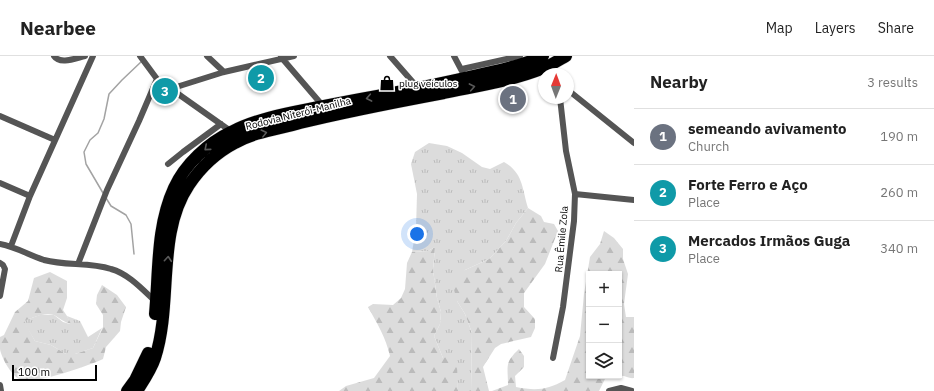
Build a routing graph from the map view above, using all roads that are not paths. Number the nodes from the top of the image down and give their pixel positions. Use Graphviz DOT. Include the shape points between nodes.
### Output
graph roads {
  1 [pos="54,56"];
  2 [pos="85,56"];
  3 [pos="92,56"];
  4 [pos="140,56"];
  5 [pos="207,56"];
  6 [pos="294,56"];
  7 [pos="390,56"];
  8 [pos="454,56"];
  9 [pos="566,56"];
  10 [pos="281,58"];
  11 [pos="523,58"];
  12 [pos="550,65"];
  13 [pos="224,72"];
  14 [pos="464,74"];
  15 [pos="157,79"];
  16 [pos="418,88"];
  17 [pos="170,89"];
  18 [pos="574,95"];
  19 [pos="561,104"];
  20 [pos="323,106"];
  21 [pos="0,116"];
  22 [pos="221,124"];
  23 [pos="232,132"];
  24 [pos="55,140"];
  25 [pos="634,143"];
  26 [pos="168,164"];
  27 [pos="0,183"];
  28 [pos="574,194"];
  29 [pos="30,196"];
  30 [pos="634,200"];
  31 [pos="0,244"];
  32 [pos="11,246"];
  33 [pos="0,263"];
  34 [pos="78,264"];
  35 [pos="0,296"];
  36 [pos="156,302"];
  37 [pos="553,358"];
  38 [pos="0,385"];
  39 [pos="1,391"];
  40 [pos="127,391"];
  41 [pos="137,391"];
  42 [pos="609,391"];
  43 [pos="632,391"];
  1 -- 2 [label="street" via="62,60"];
  3 -- 24 [label="street"];
  4 -- 15 [label="street"];
  5 -- 13 [label="street"];
  6 -- 10 [label="street"];
  7 -- 16 [label="street"];
  8 -- 14 [label="street"];
  9 -- 12 [label="highway, Rodovia Niterói-Manilha"];
  10 -- 13 [label="street"];
  10 -- 20 [label="street"];
  11 -- 12 [label="highway, Rodovia Niterói-Manilha"];
  11 -- 14 [label="highway, Rodovia Niterói-Manilha"];
  41 -- 12 [label="highway, Rodovia Niterói-Manilha, one-way" via="155,358 161,332 173,220 188,185 201,168 217,154 254,135 319,118 511,79"];
  13 -- 17 [label="street"];
  14 -- 16 [label="highway, Rodovia Niterói-Manilha"];
  15 -- 17 [label="street"];
  15 -- 34 [label="street" via="107,190"];
  16 -- 20 [label="highway, Rodovia Niterói-Manilha, one-way"];
  17 -- 22 [label="street"];
  18 -- 25 [label="street"];
  19 -- 28 [label="street, Rua Êmile Zola"];
  20 -- 23 [label="highway, Rodovia Niterói-Manilha" via="264,120"];
  21 -- 24 [label="street"];
  22 -- 23 [label="street"];
  22 -- 26 [label="street"];
  23 -- 36 [label="highway, Rodovia Niterói-Manilha, one-way" via="207,148 193,161 174,187 166,209 159,246"];
  24 -- 29 [label="street"];
  27 -- 29 [label="street"];
  28 -- 30 [label="street"];
  28 -- 37 [label="street, Rua Êmile Zola" via="571,251"];
  29 -- 32 [label="street"];
  31 -- 32 [label="street"];
  32 -- 34 [label="street" via="43,259"];
  33 -- 35 [label="street" via="5,269"];
  34 -- 36 [label="street" via="113,269 135,283"];
  36 -- 40 [label="highway, Rodovia Niterói-Manilha" via="150,348 145,362"];
  38 -- 39 [label="street"];
  42 -- 43 [label="street" via="621,388"];
}
